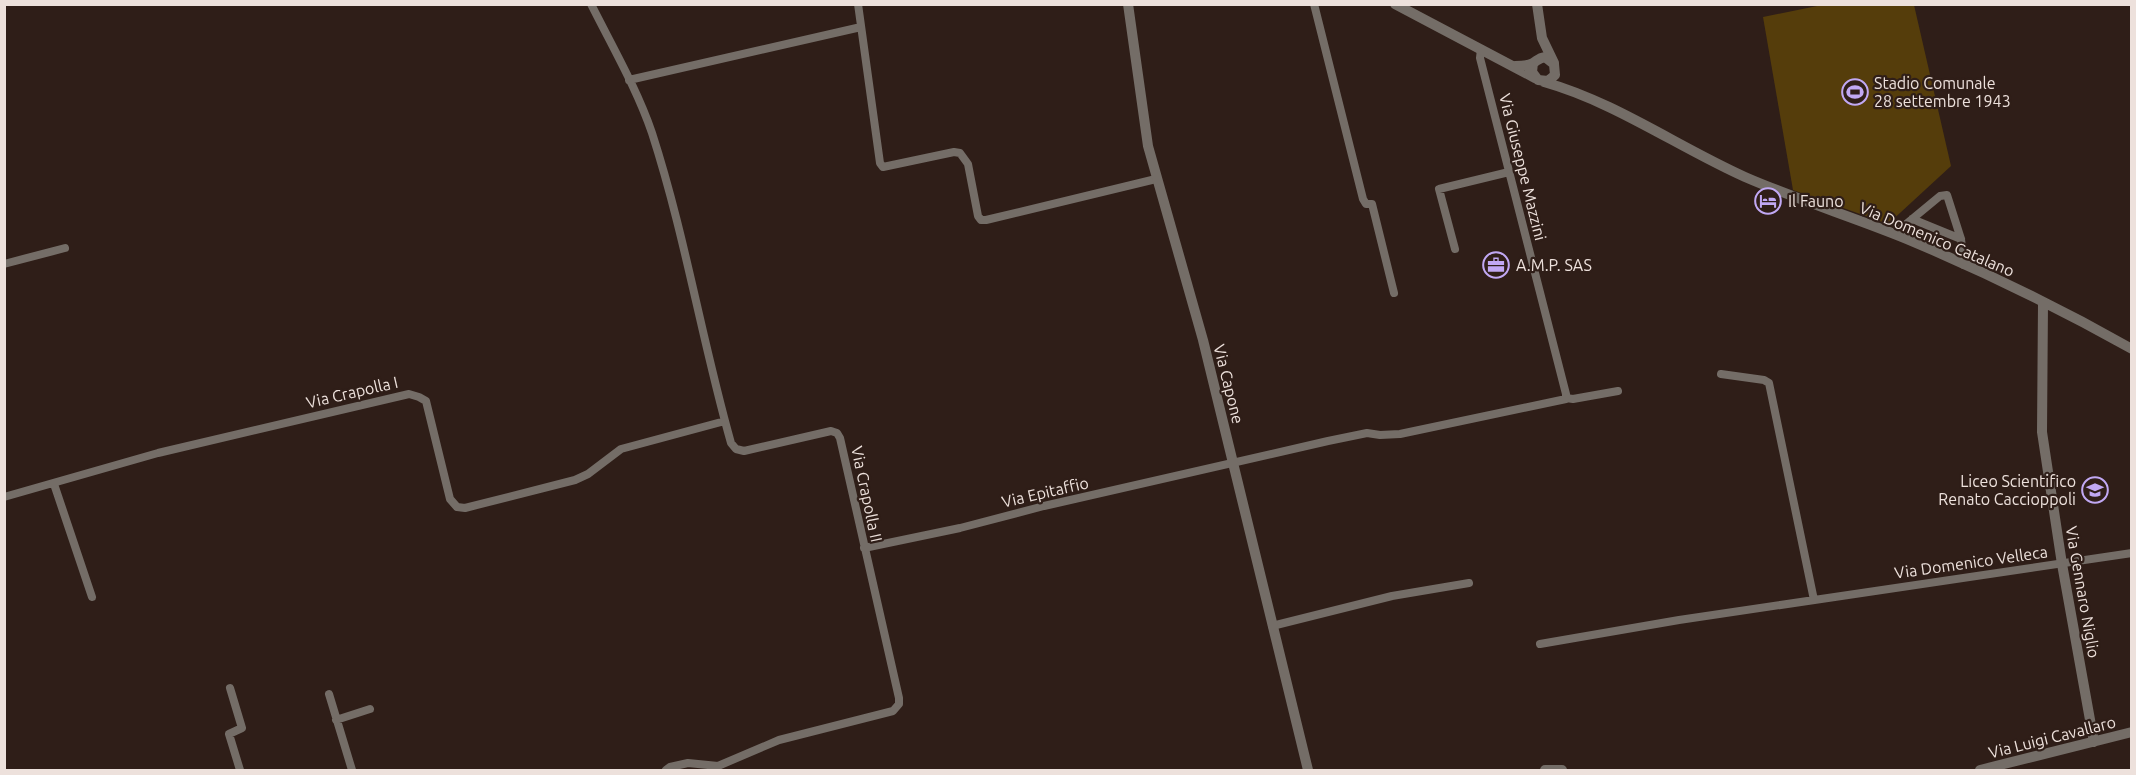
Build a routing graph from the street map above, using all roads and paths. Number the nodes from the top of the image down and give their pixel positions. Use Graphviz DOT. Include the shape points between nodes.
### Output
graph roads {
  1 [pos="591,4"];
  2 [pos="858,4"];
  3 [pos="1128,4"];
  4 [pos="1314,4"];
  5 [pos="1395,4"];
  6 [pos="1537,4"];
  7 [pos="861,27"];
  8 [pos="1542,38"];
  9 [pos="1481,49"];
  10 [pos="1534,62"];
  11 [pos="1515,66"];
  12 [pos="1555,67"];
  13 [pos="628,80"];
  14 [pos="1540,80"];
  15 [pos="1565,88"];
  16 [pos="1509,172"];
  17 [pos="1156,179"];
  18 [pos="1912,219"];
  19 [pos="1894,234"];
  20 [pos="1961,239"];
  21 [pos="65,248"];
  22 [pos="1455,249"];
  23 [pos="4,264"];
  24 [pos="1964,264"];
  25 [pos="1395,293"];
  26 [pos="2043,303"];
  27 [pos="2132,349"];
  28 [pos="1721,374"];
  29 [pos="1618,392"];
  30 [pos="1566,398"];
  31 [pos="725,421"];
  32 [pos="1233,464"];
  33 [pos="54,484"];
  34 [pos="4,497"];
  35 [pos="864,548"];
  36 [pos="2132,553"];
  37 [pos="2062,564"];
  38 [pos="1470,583"];
  39 [pos="92,597"];
  40 [pos="1814,600"];
  41 [pos="1272,626"];
  42 [pos="1540,644"];
  43 [pos="230,688"];
  44 [pos="329,694"];
  45 [pos="370,709"];
  46 [pos="336,720"];
  47 [pos="2132,732"];
  48 [pos="2094,742"];
  49 [pos="1548,770"];
  50 [pos="240,771"];
  51 [pos="352,771"];
  52 [pos="666,771"];
  53 [pos="1308,771"];
  54 [pos="1562,771"];
  55 [pos="1980,771"];
  1 -- 13 [label="street, Via Crapolla II"];
  2 -- 7 [label="street"];
  3 -- 17 [label="street, Via Capone"];
  4 -- 25 [label="street" via="1363,199 1372,204"];
  5 -- 9 [label="street, Via Domenico Catalano"];
  6 -- 8 [label="street"];
  7 -- 13 [label="street"];
  7 -- 17 [label="street" via="883,168 960,153 968,164 981,219"];
  8 -- 10 [label="street"];
  8 -- 12 [label="street"];
  9 -- 11 [label="street, Via Domenico Catalano"];
  9 -- 16 [label="street, Via Giuseppe Mazzini"];
  10 -- 11 [label="street"];
  10 -- 12 [label="street" via="1545,57"];
  10 -- 14 [label="street" via="1531,69"];
  11 -- 14 [label="street, Via Domenico Catalano"];
  12 -- 14 [label="street" via="1553,77"];
  12 -- 15 [label="street"];
  13 -- 31 [label="street, Via Crapolla II" via="655,146"];
  14 -- 15 [label="street, Via Domenico Catalano"];
  15 -- 19 [label="street, Via Domenico Catalano" via="1748,178"];
  16 -- 22 [label="street" via="1439,189"];
  16 -- 30 [label="street, Via Giuseppe Mazzini"];
  17 -- 32 [label="street, Via Capone" via="1192,298"];
  18 -- 19 [label="street"];
  18 -- 20 [label="street"];
  18 -- 20 [label="street" via="1940,196 1947,195"];
  19 -- 24 [label="street, Via Domenico Catalano"];
  20 -- 24 [label="street"];
  21 -- 23 [label="street"];
  24 -- 26 [label="street, Via Domenico Catalano"];
  26 -- 27 [label="street, Via Domenico Catalano"];
  26 -- 37 [label="street, Via Gennaro Niglio" via="2042,432"];
  28 -- 40 [label="street" via="1769,383"];
  29 -- 30 [label="street"];
  30 -- 32 [label="street" via="1400,434 1363,434"];
  31 -- 33 [label="street, Via Crapolla I" via="621,449 575,480 465,507 457,507 450,499 426,401 409,394 158,453"];
  31 -- 35 [label="street, Via Crapolla II" via="731,443 744,451 831,431 837,433"];
  32 -- 35 [label="street, Via Epitaffio"];
  32 -- 41 [label="street, Via Capone"];
  33 -- 34 [label="street, Via Crapolla I"];
  33 -- 39 [label="street"];
  35 -- 52 [label="street, Via Crapolla II" via="899,698 897,708 779,740 718,766 688,763"];
  36 -- 37 [label="street, Via Domenico Velleca"];
  37 -- 40 [label="street, Via Domenico Velleca"];
  37 -- 48 [label="street, Via Gennaro Niglio"];
  38 -- 41 [label="street" via="1392,596"];
  40 -- 42 [label="street, Via Domenico Velleca"];
  41 -- 53 [label="street, Via Capone"];
  43 -- 50 [label="street" via="242,728 229,734"];
  44 -- 46 [label="street"];
  45 -- 46 [label="street"];
  46 -- 51 [label="street"];
  47 -- 48 [label="street, Via Luigi Cavallaro"];
  48 -- 55 [label="street, Via Luigi Cavallaro"];
  49 -- 54 [label="street"];
}
